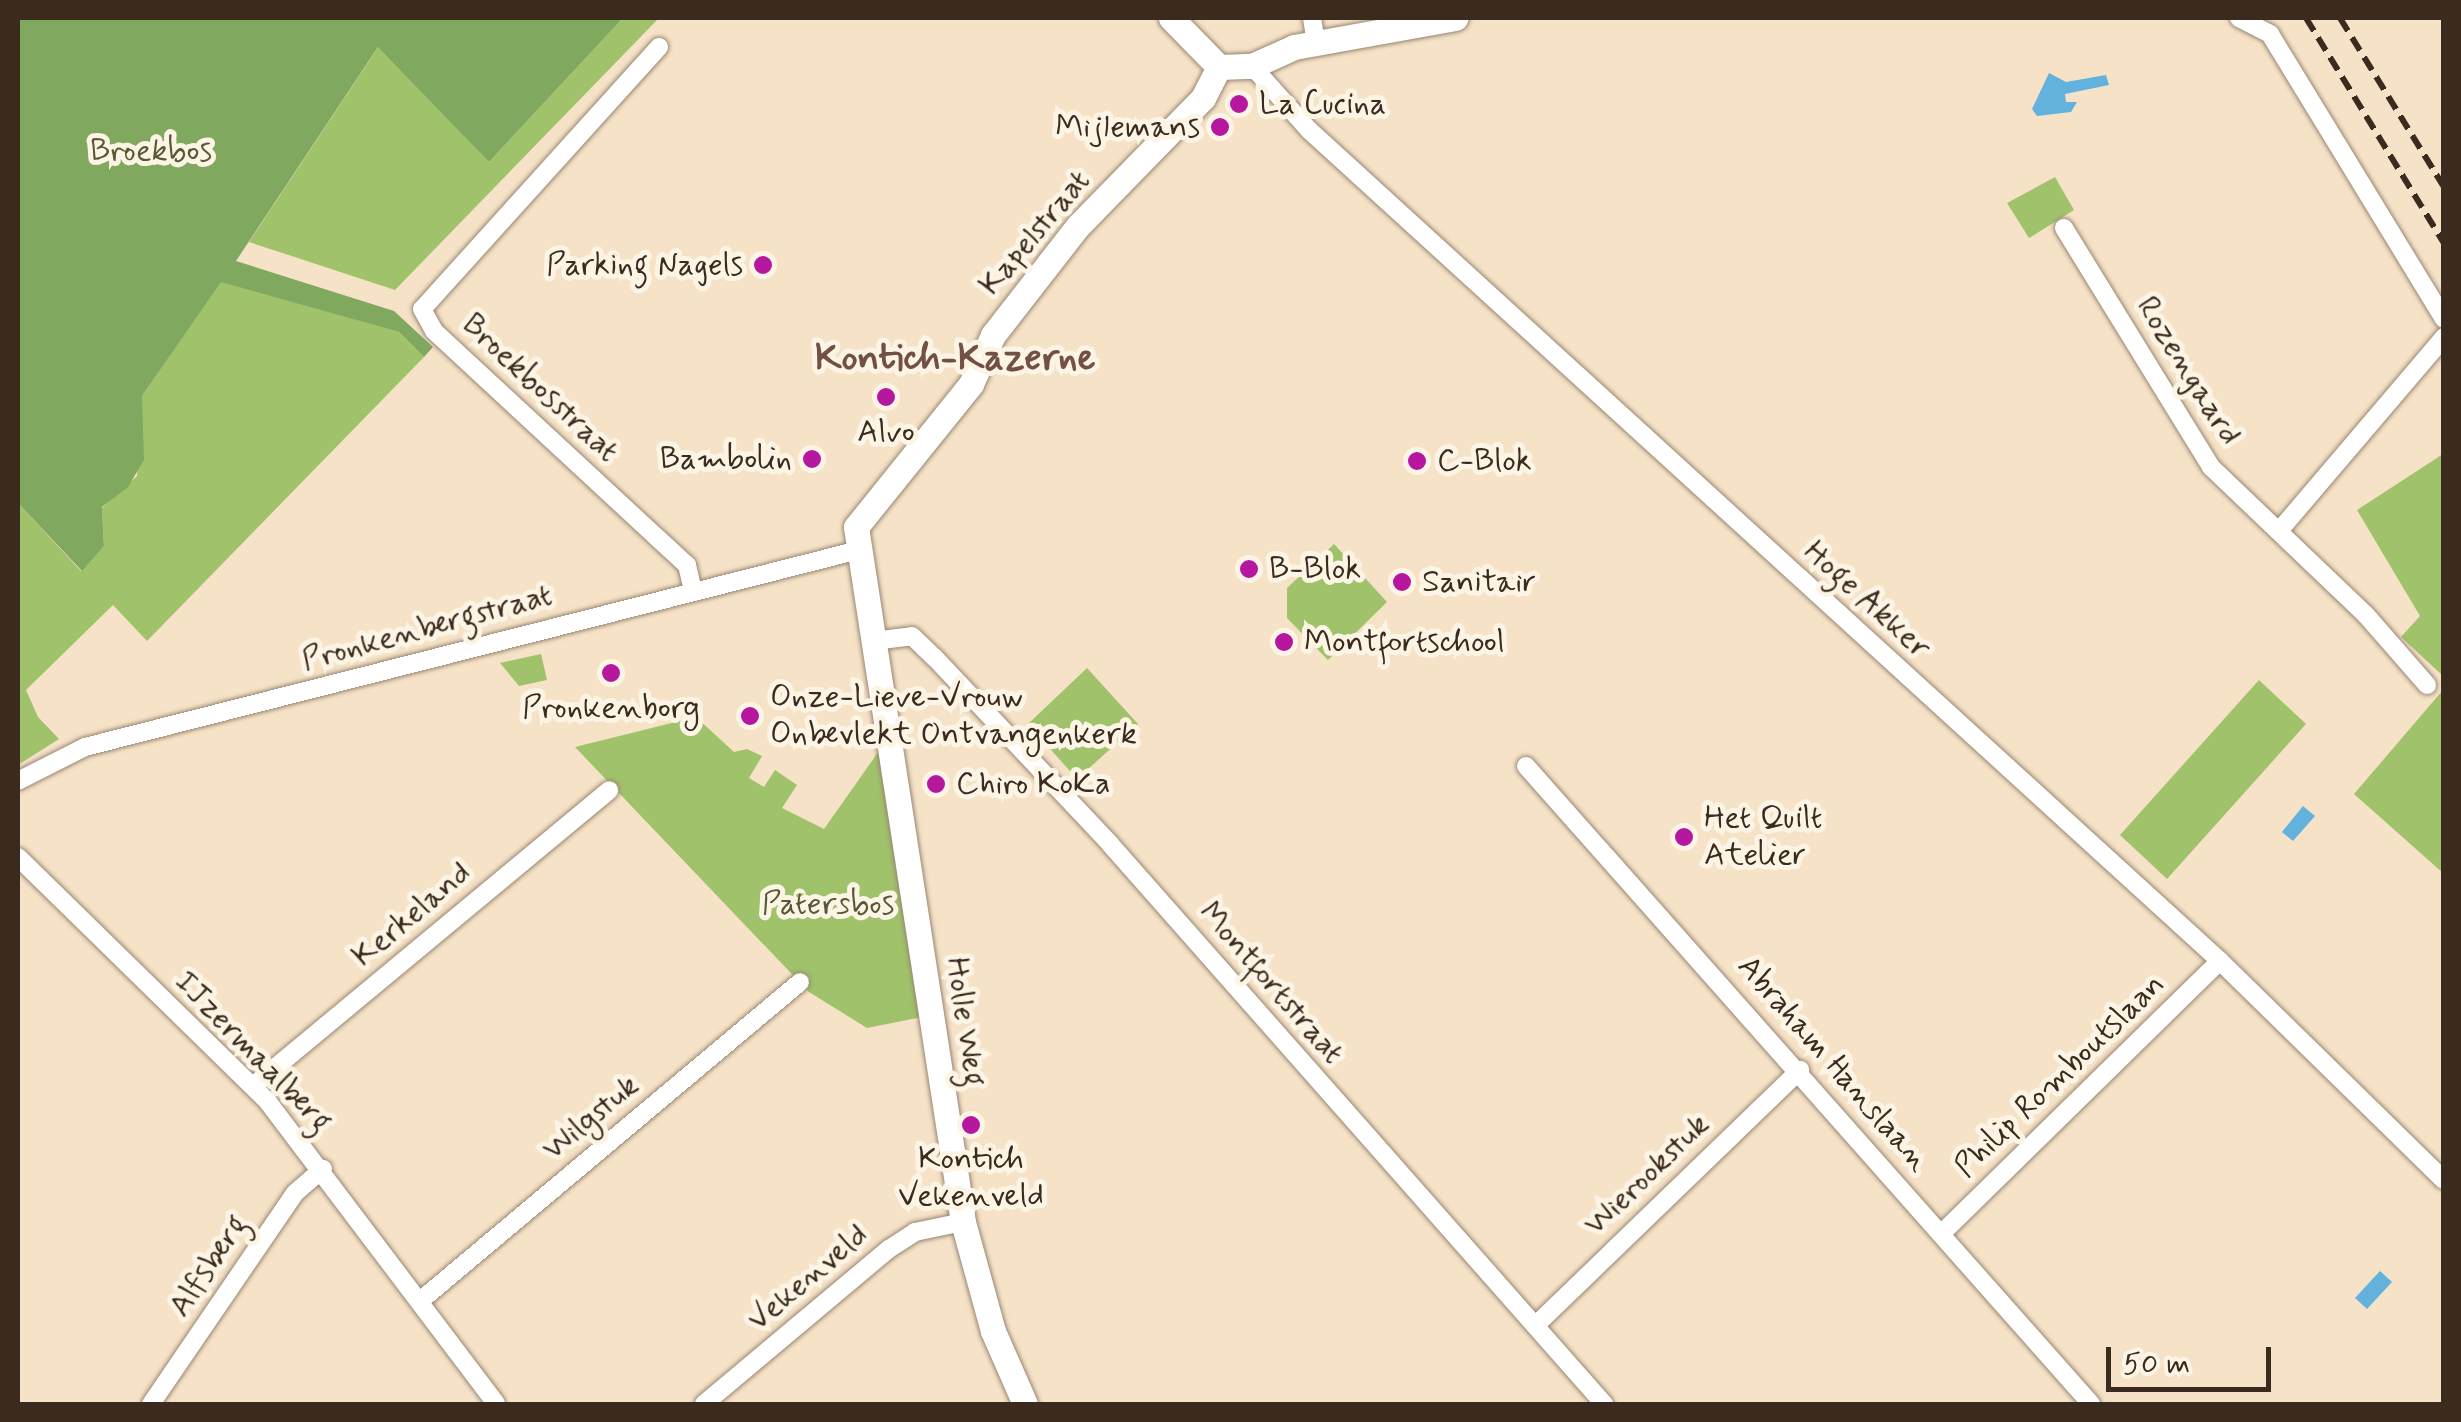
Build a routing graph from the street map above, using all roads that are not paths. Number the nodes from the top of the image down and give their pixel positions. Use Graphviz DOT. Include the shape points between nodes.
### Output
graph roads {
  1 [pos="1172,18"];
  2 [pos="1454,18"];
  3 [pos="2239,18"];
  4 [pos="1314,30"];
  5 [pos="659,47"];
  6 [pos="1252,66"];
  7 [pos="1218,67"];
  8 [pos="2064,228"];
  9 [pos="2444,319"];
  10 [pos="2444,337"];
  11 [pos="2280,531"];
  12 [pos="858,550"];
  13 [pos="693,592"];
  14 [pos="874,641"];
  15 [pos="2427,685"];
  16 [pos="1526,766"];
  17 [pos="18,781"];
  18 [pos="609,790"];
  19 [pos="18,857"];
  20 [pos="2220,962"];
  21 [pos="800,982"];
  22 [pos="1800,1070"];
  23 [pos="253,1086"];
  24 [pos="323,1169"];
  25 [pos="2444,1180"];
  26 [pos="963,1222"];
  27 [pos="1942,1233"];
  28 [pos="420,1301"];
  29 [pos="1537,1324"];
  30 [pos="151,1404"];
  31 [pos="496,1404"];
  32 [pos="704,1404"];
  33 [pos="1025,1404"];
  34 [pos="1604,1404"];
  35 [pos="2091,1404"];
  1 -- 7 [label="street"];
  2 -- 4 [label="street"];
  3 -- 9 [label="street" via="2270,34"];
  4 -- 6 [label="street"];
  5 -- 13 [label="street, Broekbosstraat" via="422,309 434,330 687,565"];
  6 -- 7 [label="street"];
  6 -- 20 [label="street, Hoge Akker" via="1309,130"];
  7 -- 12 [label="street, Kapelstraat" via="1202,98 1078,226 993,335 971,384 861,512"];
  8 -- 11 [label="street, Rozengaard" via="2211,467"];
  10 -- 11 [label="street"];
  11 -- 15 [label="street, Rozengaard"];
  12 -- 13 [label="street, Pronkenbergstraat"];
  12 -- 14 [label="street, Holle Weg"];
  13 -- 17 [label="street, Pronkenbergstraat" via="85,747"];
  14 -- 26 [label="street, Holle Weg"];
  14 -- 29 [label="street, Montfortstraat" via="916,639 1110,844"];
  16 -- 22 [label="street, Abraham Hanslaan"];
  18 -- 23 [label="street, Kerkeland"];
  19 -- 23 [label="street, IJzermaalberg"];
  20 -- 25 [label="street, Hoge Akker"];
  20 -- 27 [label="street, Philip Romboutslaan"];
  21 -- 28 [label="street, Wilgstuk"];
  22 -- 27 [label="street, Abraham Hanslaan"];
  22 -- 29 [label="street, Wierookstuk"];
  23 -- 24 [label="street, IJzermaalberg"];
  24 -- 28 [label="street, IJzermaalberg"];
  24 -- 30 [label="street, Alfsberg" via="295,1192"];
  26 -- 32 [label="street, Vekenveld" via="915,1232 889,1249"];
  26 -- 33 [label="street, Holle Weg" via="993,1331"];
  27 -- 35 [label="street, Abraham Hanslaan"];
  28 -- 31 [label="street, IJzermaalberg"];
  29 -- 34 [label="street, Montfortstraat"];
}
